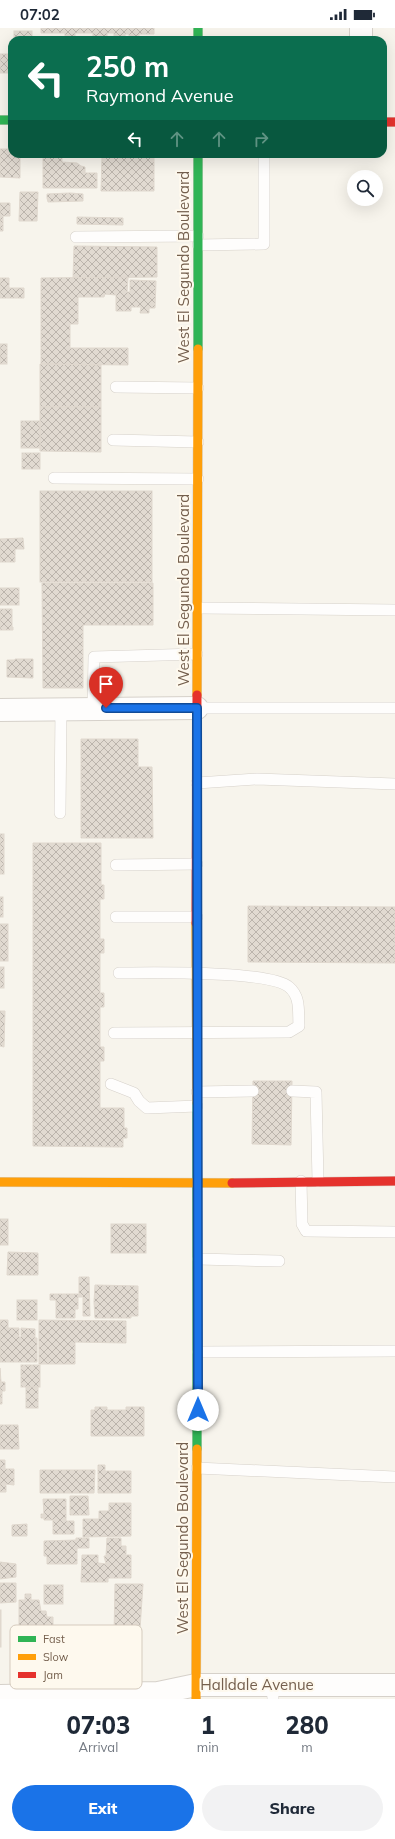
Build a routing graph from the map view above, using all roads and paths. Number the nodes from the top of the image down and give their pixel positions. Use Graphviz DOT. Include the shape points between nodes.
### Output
graph roads {
  1 [pos="198,158"];
  2 [pos="264,158"];
  3 [pos="76,238"];
  4 [pos="198,241"];
  5 [pos="116,387"];
  6 [pos="198,388"];
  7 [pos="113,440"];
  8 [pos="198,442"];
  9 [pos="54,478"];
  10 [pos="198,478"];
  11 [pos="198,608"];
  12 [pos="395,610"];
  13 [pos="197,654"];
  14 [pos="61,708"];
  15 [pos="93,708"];
  16 [pos="197,708"];
  17 [pos="395,708"];
  18 [pos="0,710"];
  19 [pos="197,783"];
  20 [pos="395,784"];
  21 [pos="60,813"];
  22 [pos="197,864"];
  23 [pos="116,865"];
  24 [pos="116,917"];
  25 [pos="197,917"];
  26 [pos="119,973"];
  27 [pos="197,974"];
  28 [pos="197,1032"];
  29 [pos="114,1033"];
  30 [pos="111,1084"];
  31 [pos="253,1091"];
  32 [pos="292,1091"];
  33 [pos="197,1092"];
  34 [pos="197,1106"];
  35 [pos="301,1181"];
  36 [pos="318,1181"];
  37 [pos="395,1181"];
  38 [pos="0,1182"];
  39 [pos="197,1183"];
  40 [pos="395,1232"];
  41 [pos="198,1259"];
  42 [pos="279,1261"];
  43 [pos="395,1351"];
  44 [pos="198,1352"];
  45 [pos="197,1468"];
  46 [pos="395,1477"];
  47 [pos="395,1685"];
  48 [pos="196,1692"];
  49 [pos="272,1692"];
  50 [pos="0,1696"];
  1 -- 4 [label="main road, West El Segundo Boulevard"];
  2 -- 4 [label="lane" via="264,244"];
  3 -- 4 [label="lane"];
  4 -- 6 [label="main road, West El Segundo Boulevard"];
  5 -- 6 [label="lane"];
  6 -- 8 [label="main road, West El Segundo Boulevard"];
  7 -- 8 [label="lane"];
  8 -- 10 [label="main road, West El Segundo Boulevard"];
  9 -- 10 [label="lane"];
  10 -- 11 [label="main road, West El Segundo Boulevard"];
  11 -- 12 [label="lane"];
  11 -- 13 [label="main road, West El Segundo Boulevard"];
  13 -- 15 [label="lane" via="94,657"];
  13 -- 16 [label="main road, West El Segundo Boulevard"];
  14 -- 15 [label="street"];
  14 -- 18 [label="street"];
  14 -- 21 [label="lane"];
  15 -- 16 [label="street"];
  16 -- 17 [label="lane"];
  16 -- 19 [label="main road, West El Segundo Boulevard"];
  19 -- 20 [label="lane" via="257,779"];
  19 -- 22 [label="main road, West El Segundo Boulevard"];
  22 -- 23 [label="lane"];
  22 -- 25 [label="main road, West El Segundo Boulevard"];
  24 -- 25 [label="lane"];
  25 -- 27 [label="main road, West El Segundo Boulevard"];
  26 -- 27 [label="lane"];
  27 -- 28 [label="main road, West El Segundo Boulevard"];
  27 -- 28 [label="lane" via="246,976 288,986 298,998 299,1026 289,1032"];
  28 -- 29 [label="lane"];
  28 -- 33 [label="main road, West El Segundo Boulevard"];
  30 -- 34 [label="lane" via="134,1093 147,1108"];
  31 -- 33 [label="lane"];
  32 -- 36 [label="lane" via="316,1092"];
  33 -- 34 [label="main road, West El Segundo Boulevard"];
  34 -- 39 [label="main road, West El Segundo Boulevard"];
  35 -- 36 [label="main road"];
  35 -- 39 [label="main road"];
  35 -- 40 [label="lane" via="302,1224 306,1231"];
  36 -- 37 [label="main road"];
  38 -- 39 [label="main road"];
  39 -- 41 [label="main road, West El Segundo Boulevard"];
  41 -- 42 [label="lane"];
  41 -- 44 [label="main road, West El Segundo Boulevard"];
  43 -- 44 [label="lane"];
  44 -- 45 [label="main road, West El Segundo Boulevard"];
  45 -- 46 [label="lane"];
  45 -- 48 [label="main road, West El Segundo Boulevard"];
  47 -- 49 [label="street, Halldale Avenue"];
  48 -- 49 [label="street, Halldale Avenue"];
  48 -- 50 [label="street, Halldale Avenue"];
}
